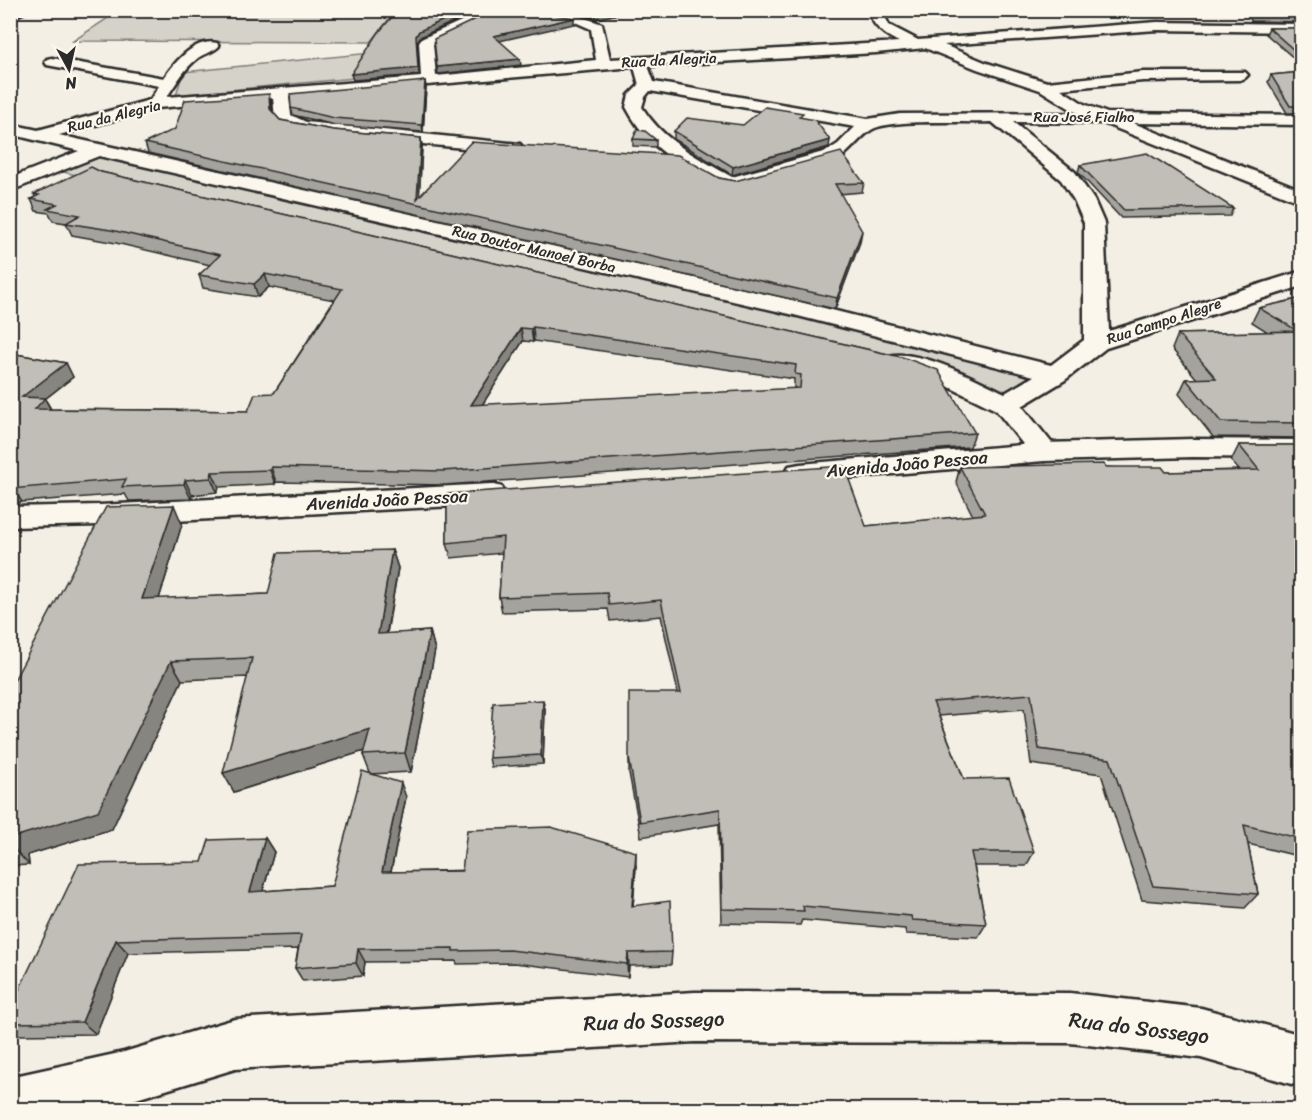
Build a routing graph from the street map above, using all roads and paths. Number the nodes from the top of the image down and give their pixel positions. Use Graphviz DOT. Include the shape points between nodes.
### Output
graph roads {
  1 [pos="23,10"];
  2 [pos="498,10"];
  3 [pos="525,10"];
  4 [pos="875,10"];
  5 [pos="1245,14"];
  6 [pos="10,15"];
  7 [pos="1302,18"];
  8 [pos="1302,28"];
  9 [pos="921,44"];
  10 [pos="212,46"];
  11 [pos="52,62"];
  12 [pos="640,62"];
  13 [pos="604,64"];
  14 [pos="1240,75"];
  15 [pos="429,81"];
  16 [pos="168,83"];
  17 [pos="647,86"];
  18 [pos="1046,87"];
  19 [pos="281,94"];
  20 [pos="156,103"];
  21 [pos="1107,117"];
  22 [pos="997,118"];
  23 [pos="1174,118"];
  24 [pos="1302,120"];
  25 [pos="868,124"];
  26 [pos="10,129"];
  27 [pos="41,135"];
  28 [pos="529,149"];
  29 [pos="98,150"];
  30 [pos="645,155"];
  31 [pos="680,157"];
  32 [pos="59,163"];
  33 [pos="1232,171"];
  34 [pos="102,174"];
  35 [pos="233,182"];
  36 [pos="10,185"];
  37 [pos="208,194"];
  38 [pos="1302,197"];
  39 [pos="363,210"];
  40 [pos="346,224"];
  41 [pos="1302,278"];
  42 [pos="1097,343"];
  43 [pos="877,356"];
  44 [pos="1056,374"];
  45 [pos="1006,404"];
  46 [pos="1302,449"];
  47 [pos="1044,452"];
  48 [pos="771,475"];
  49 [pos="524,492"];
  50 [pos="10,517"];
  51 [pos="1302,1060"];
  52 [pos="10,1104"];
  1 -- 6 [label="street"];
  2 -- 15 [label="street" via="426,42"];
  3 -- 13 [label="street" via="597,27"];
  4 -- 9 [label="street" via="878,23 895,36"];
  5 -- 7 [label="street"];
  8 -- 9 [label="street, Rua da Alegria" via="1157,26"];
  9 -- 12 [label="street, Rua da Alegria"];
  9 -- 18 [label="street"];
  10 -- 16 [label="street" via="203,48"];
  11 -- 16 [label="street"];
  12 -- 13 [label="street, Rua da Alegria"];
  12 -- 17 [label="street"];
  13 -- 15 [label="street, Rua da Alegria"];
  14 -- 18 [label="street" via="1132,76"];
  15 -- 19 [label="street, Rua da Alegria"];
  16 -- 20 [label="street"];
  17 -- 25 [label="street, Rua José Fialho"];
  17 -- 31 [label="street" via="637,95 634,107 651,134"];
  18 -- 21 [label="street" via="1078,107"];
  19 -- 20 [label="street, Rua da Alegria"];
  19 -- 28 [label="street" via="283,118 302,127"];
  20 -- 27 [label="street, Rua da Alegria"];
  21 -- 22 [label="street, Rua José Fialho"];
  21 -- 23 [label="street, Rua José Fialho"];
  21 -- 33 [label="street"];
  22 -- 25 [label="street, Rua José Fialho" via="900,119"];
  22 -- 42 [label="street" via="1068,176 1084,200 1094,224"];
  23 -- 24 [label="street, Rua José Fialho"];
  23 -- 33 [label="street"];
  25 -- 31 [label="street" via="833,155 735,183"];
  26 -- 27 [label="street, Rua Doutor Manoel Borba"];
  27 -- 29 [label="street, Rua Doutor Manoel Borba"];
  29 -- 32 [label="street"];
  29 -- 35 [label="street, Rua Doutor Manoel Borba"];
  30 -- 31 [label="street"];
  32 -- 34 [label="street"];
  32 -- 36 [label="street"];
  33 -- 38 [label="street"];
  35 -- 37 [label="street"];
  35 -- 39 [label="street, Rua Doutor Manoel Borba"];
  39 -- 40 [label="street"];
  39 -- 44 [label="street, Rua Doutor Manoel Borba" via="506,252 792,307"];
  41 -- 42 [label="street, Rua Campo Alegre"];
  42 -- 44 [label="street, Rua Campo Alegre"];
  43 -- 45 [label="street" via="944,374"];
  44 -- 45 [label="street, Rua Campo Alegre"];
  45 -- 47 [label="street"];
  46 -- 47 [label="street, Avenida João Pessoa"];
  47 -- 48 [label="street, Avenida João Pessoa"];
  49 -- 50 [label="street, Avenida João Pessoa"];
  51 -- 52 [label="street, Rua do Sossego" via="1201,1033 1070,1018 695,1017 235,1044 124,1078"];
}
